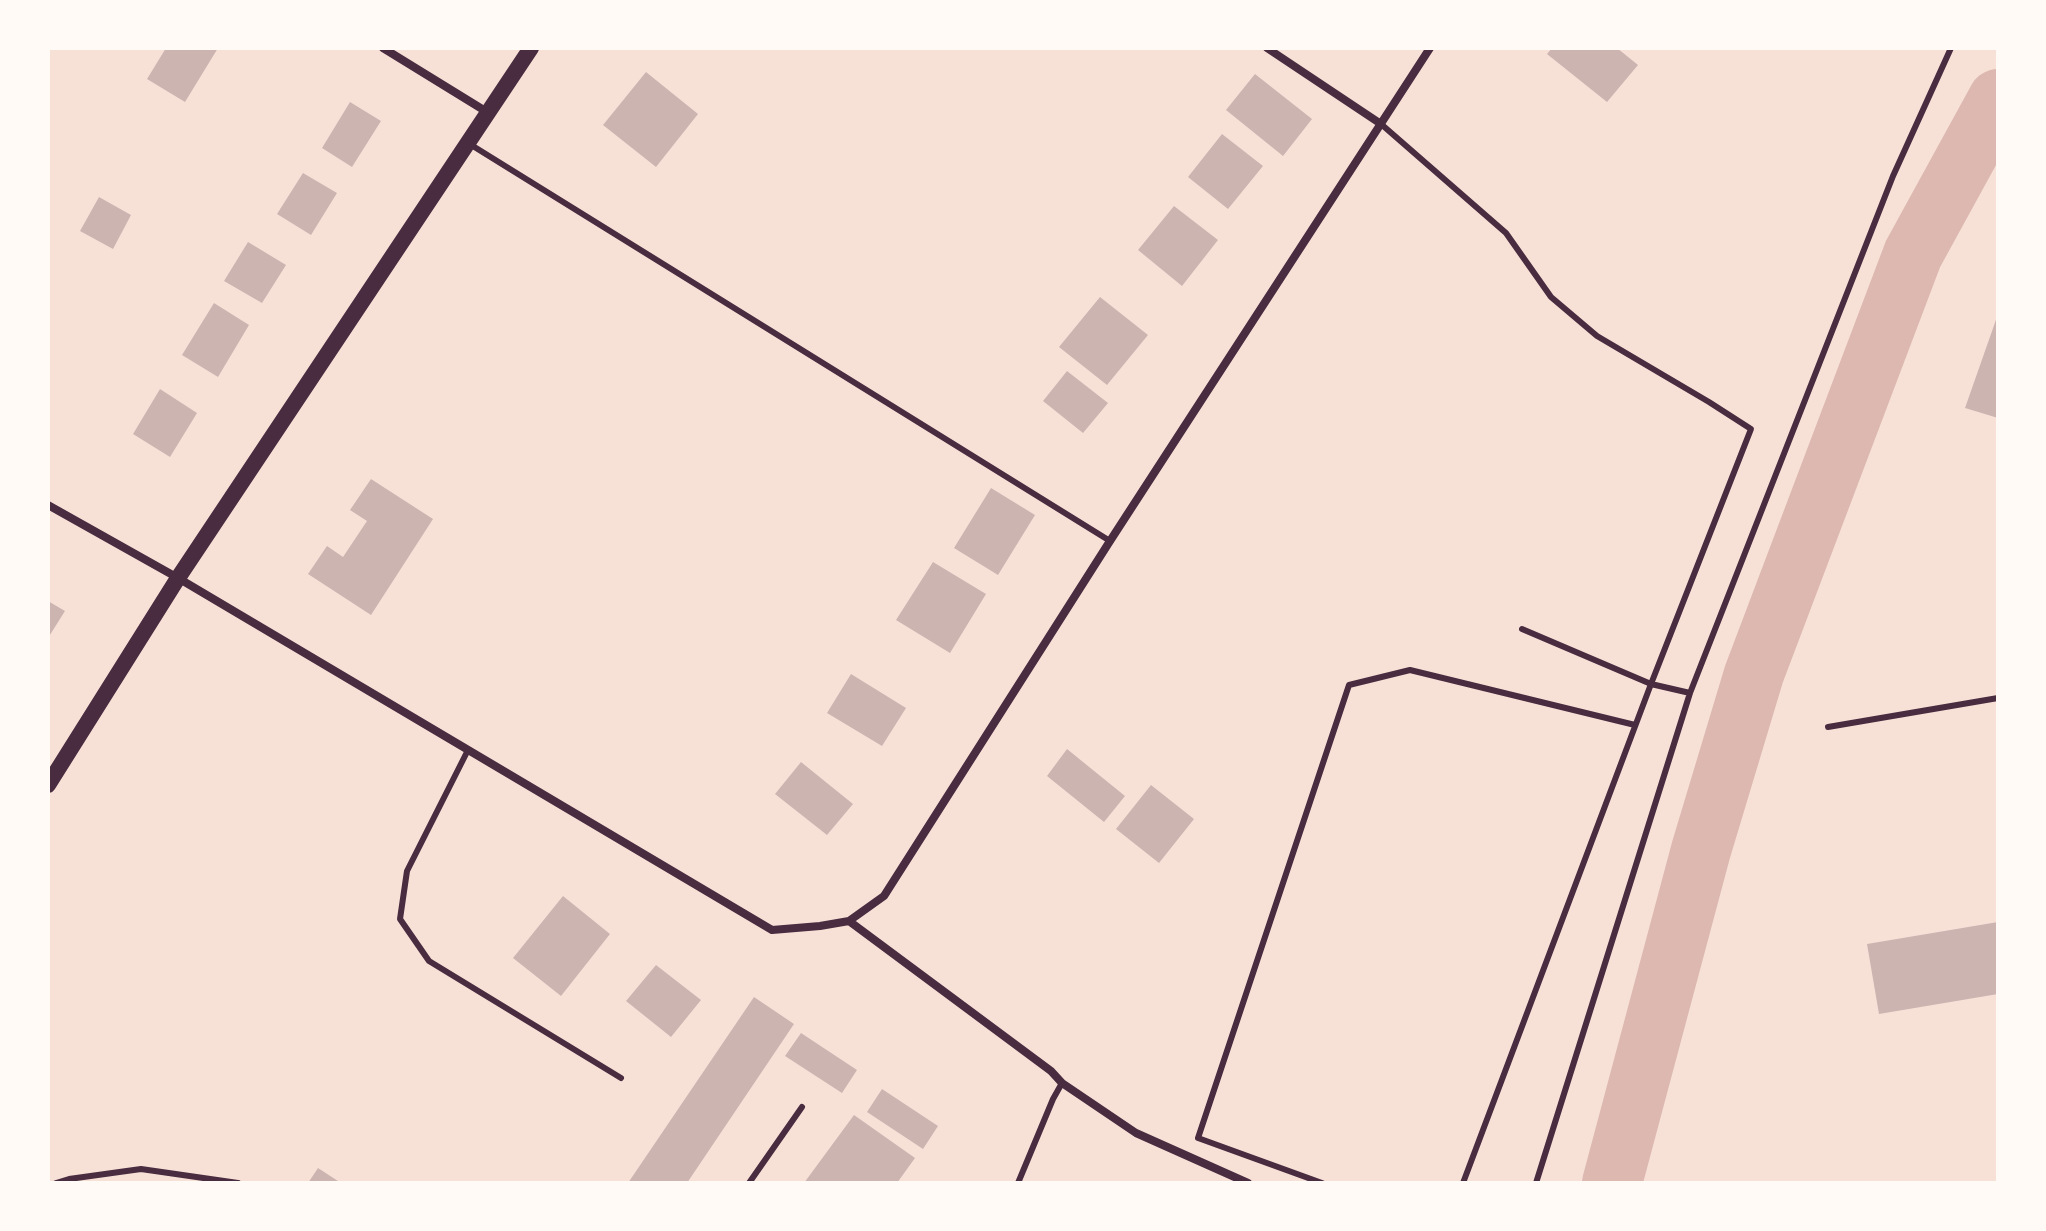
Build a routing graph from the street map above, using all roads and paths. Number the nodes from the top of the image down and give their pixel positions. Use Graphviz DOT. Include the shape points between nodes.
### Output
graph roads {
  1 [pos="383,48"];
  2 [pos="531,48"];
  3 [pos="1267,48"];
  4 [pos="1430,48"];
  5 [pos="1951,48"];
  6 [pos="487,112"];
  7 [pos="1381,124"];
  8 [pos="468,143"];
  9 [pos="48,505"];
  10 [pos="1110,541"];
  11 [pos="178,578"];
  12 [pos="1522,629"];
  13 [pos="1651,684"];
  14 [pos="1690,693"];
  15 [pos="1998,698"];
  16 [pos="1635,725"];
  17 [pos="1828,727"];
  18 [pos="468,750"];
  19 [pos="48,785"];
  20 [pos="849,921"];
  21 [pos="621,1078"];
  22 [pos="1062,1083"];
  23 [pos="802,1107"];
  24 [pos="56,1183"];
  25 [pos="238,1183"];
  26 [pos="749,1183"];
  27 [pos="1018,1183"];
  28 [pos="1248,1183"];
  29 [pos="1322,1183"];
  30 [pos="1463,1183"];
  31 [pos="1536,1183"];
  1 -- 6 [label="street"];
  2 -- 6 [label="main road"];
  3 -- 7 [label="street"];
  4 -- 7 [label="street"];
  5 -- 14 [label="lane" via="1887,191"];
  6 -- 8 [label="main road"];
  7 -- 10 [label="street"];
  7 -- 13 [label="lane" via="1506,233 1551,297 1597,336 1751,429"];
  8 -- 10 [label="lane"];
  8 -- 11 [label="main road"];
  9 -- 11 [label="street"];
  10 -- 20 [label="street" via="884,896"];
  11 -- 18 [label="street"];
  11 -- 19 [label="main road"];
  12 -- 13 [label="lane"];
  13 -- 14 [label="lane"];
  13 -- 16 [label="lane"];
  14 -- 31 [label="lane"];
  15 -- 17 [label="lane"];
  16 -- 29 [label="lane" via="1410,670 1349,685 1198,1138"];
  16 -- 30 [label="lane"];
  18 -- 20 [label="street" via="772,930"];
  18 -- 21 [label="lane" via="407,871 400,919 429,961"];
  20 -- 22 [label="street"];
  22 -- 27 [label="lane"];
  22 -- 28 [label="street" via="1136,1133"];
  23 -- 26 [label="lane"];
  24 -- 25 [label="lane" via="141,1169"];
}
